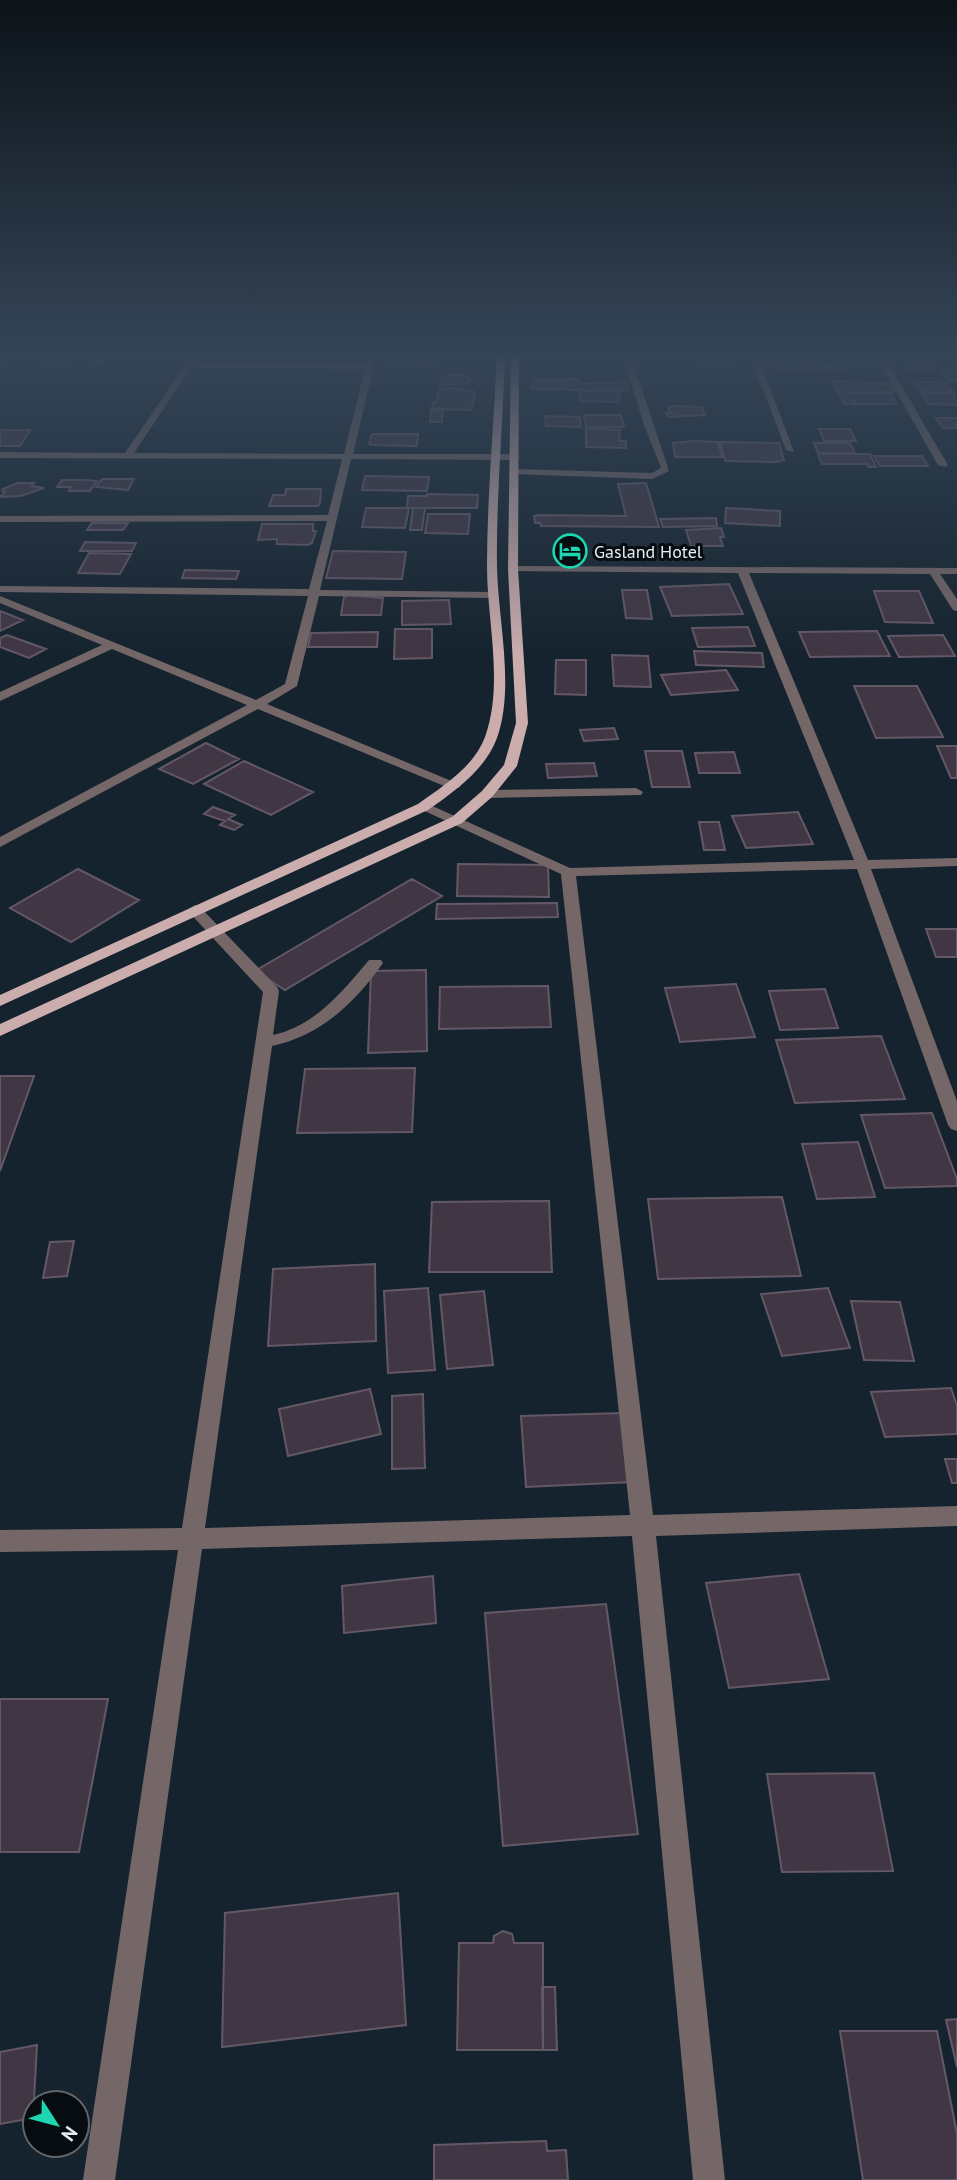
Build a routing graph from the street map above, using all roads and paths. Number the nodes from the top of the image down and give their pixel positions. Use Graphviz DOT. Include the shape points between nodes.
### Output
graph roads {
  1 [pos="0,455"];
  2 [pos="660,455"];
  3 [pos="937,455"];
  4 [pos="127,456"];
  5 [pos="348,457"];
  6 [pos="496,457"];
  7 [pos="515,457"];
  8 [pos="943,465"];
  9 [pos="515,472"];
  10 [pos="333,517"];
  11 [pos="0,519"];
  12 [pos="513,569"];
  13 [pos="742,570"];
  14 [pos="933,570"];
  15 [pos="957,571"];
  16 [pos="0,589"];
  17 [pos="314,593"];
  18 [pos="493,595"];
  19 [pos="0,599"];
  20 [pos="957,608"];
  21 [pos="111,645"];
  22 [pos="0,697"];
  23 [pos="257,705"];
  24 [pos="454,785"];
  25 [pos="636,792"];
  26 [pos="487,794"];
  27 [pos="423,807"];
  28 [pos="457,820"];
  29 [pos="0,843"];
  30 [pos="957,862"];
  31 [pos="862,863"];
  32 [pos="568,872"];
  33 [pos="195,910"];
  34 [pos="215,931"];
  35 [pos="375,963"];
  36 [pos="0,1001"];
  37 [pos="0,1031"];
  38 [pos="264,1042"];
  39 [pos="957,1125"];
  40 [pos="957,1516"];
  41 [pos="643,1525"];
  42 [pos="192,1539"];
  43 [pos="0,1541"];
  44 [pos="99,2180"];
  45 [pos="709,2180"];
  1 -- 4 [label="street"];
  2 -- 9 [label="street" via="666,468 652,476"];
  3 -- 8 [label="street"];
  4 -- 5 [label="street"];
  5 -- 6 [label="street"];
  5 -- 10 [label="street"];
  6 -- 7 [label="street"];
  6 -- 18 [label="main road"];
  7 -- 9 [label="main road"];
  9 -- 12 [label="main road"];
  10 -- 11 [label="street"];
  10 -- 17 [label="street"];
  12 -- 13 [label="street"];
  12 -- 26 [label="main road" via="522,723 510,766"];
  13 -- 14 [label="street"];
  13 -- 31 [label="street"];
  14 -- 15 [label="street"];
  14 -- 20 [label="street"];
  16 -- 17 [label="street"];
  17 -- 18 [label="street"];
  17 -- 23 [label="street" via="291,686"];
  18 -- 24 [label="main road" via="497,691 492,736"];
  19 -- 21 [label="street"];
  21 -- 22 [label="street"];
  21 -- 23 [label="street"];
  23 -- 24 [label="street"];
  23 -- 29 [label="street"];
  24 -- 27 [label="main road"];
  25 -- 26 [label="street"];
  26 -- 28 [label="main road"];
  27 -- 28 [label="street"];
  27 -- 33 [label="main road"];
  28 -- 32 [label="street"];
  28 -- 34 [label="main road"];
  30 -- 31 [label="street"];
  31 -- 32 [label="street"];
  31 -- 39 [label="street"];
  32 -- 41 [label="street"];
  33 -- 34 [label="street"];
  33 -- 36 [label="main road"];
  34 -- 37 [label="main road"];
  34 -- 38 [label="street" via="271,992"];
  35 -- 38 [label="street" via="316,1025"];
  38 -- 42 [label="street"];
  40 -- 41 [label="street"];
  41 -- 42 [label="street"];
  41 -- 45 [label="street"];
  42 -- 43 [label="street"];
  42 -- 44 [label="street"];
}
